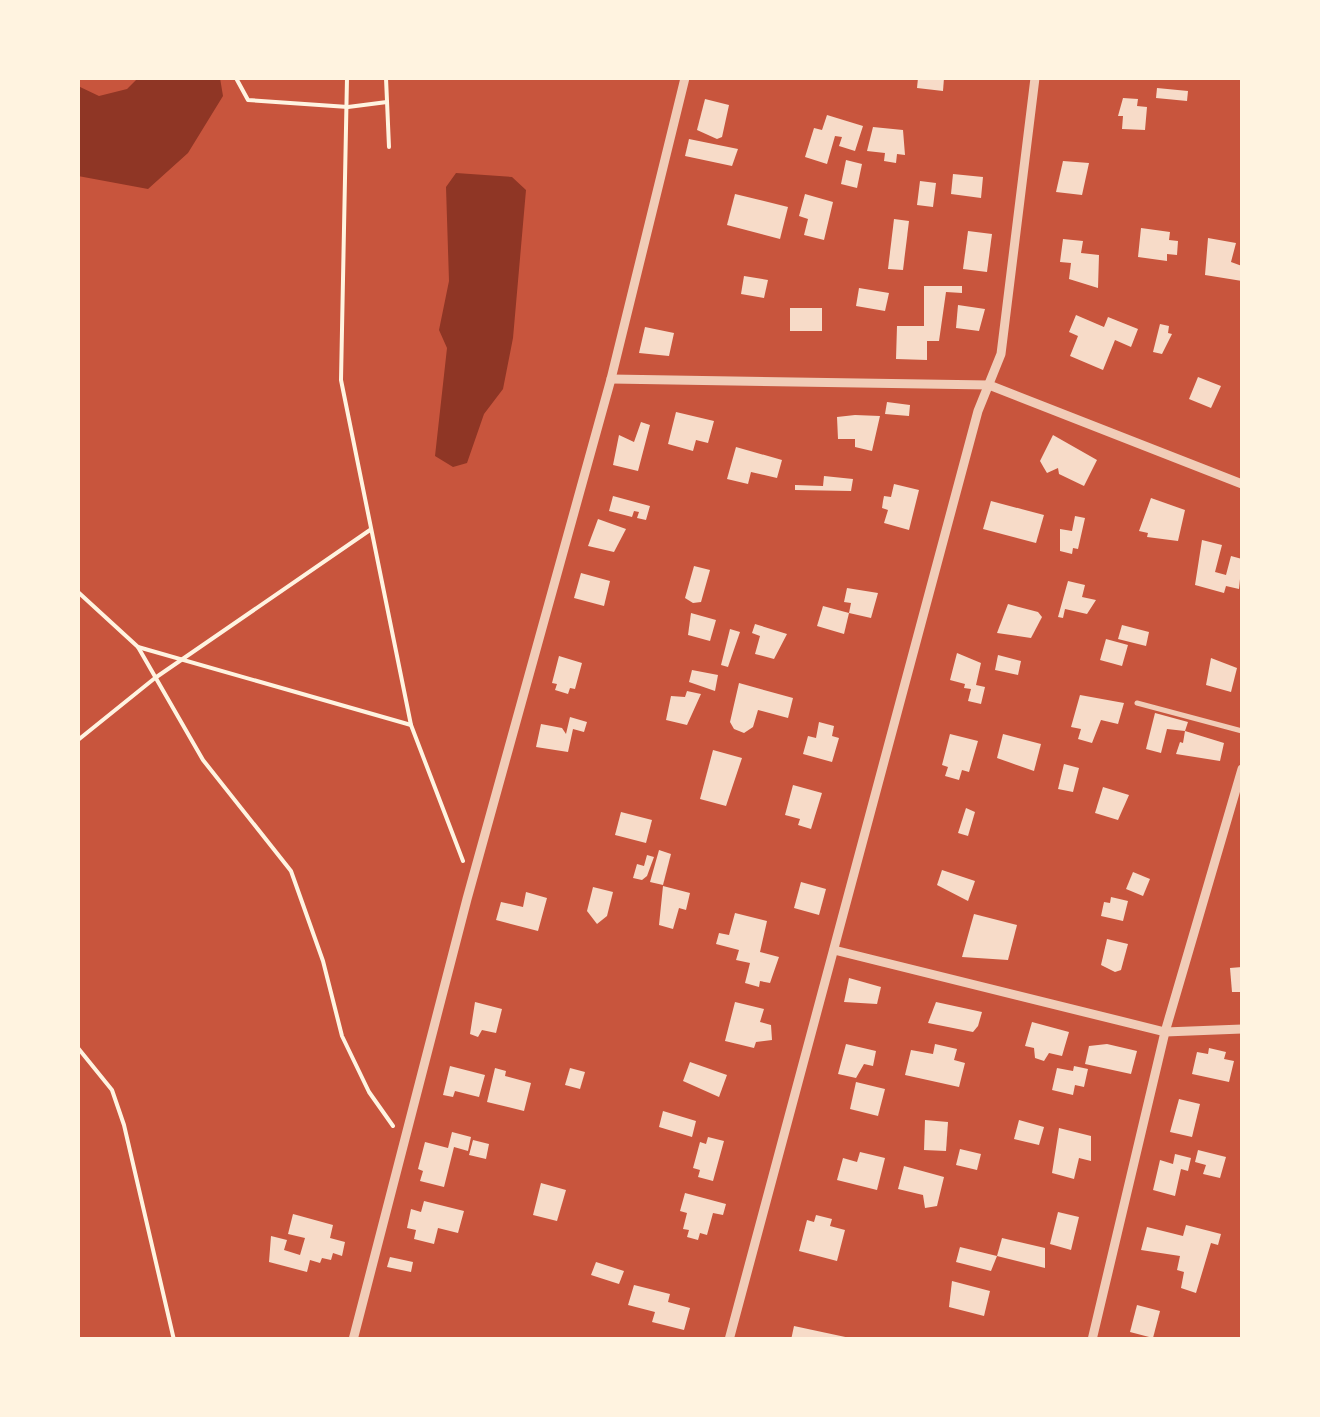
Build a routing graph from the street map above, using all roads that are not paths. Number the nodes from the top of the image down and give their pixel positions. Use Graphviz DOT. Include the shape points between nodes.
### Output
graph roads {
  1 [pos="685,78"];
  2 [pos="1036,78"];
  3 [pos="611,379"];
  4 [pos="989,385"];
  5 [pos="1242,484"];
  6 [pos="1136,704"];
  7 [pos="1242,731"];
  8 [pos="1242,769"];
  9 [pos="834,950"];
  10 [pos="1242,1029"];
  11 [pos="1165,1032"];
  12 [pos="353,1340"];
  13 [pos="729,1340"];
  14 [pos="1092,1340"];
  1 -- 3 [label="street"];
  2 -- 4 [label="street" via="1001,354"];
  3 -- 4 [label="street"];
  3 -- 12 [label="street"];
  4 -- 5 [label="street"];
  4 -- 9 [label="street"];
  6 -- 7 [label="lane"];
  8 -- 11 [label="street"];
  9 -- 11 [label="street"];
  9 -- 13 [label="street"];
  10 -- 11 [label="street"];
  11 -- 14 [label="street"];
}
